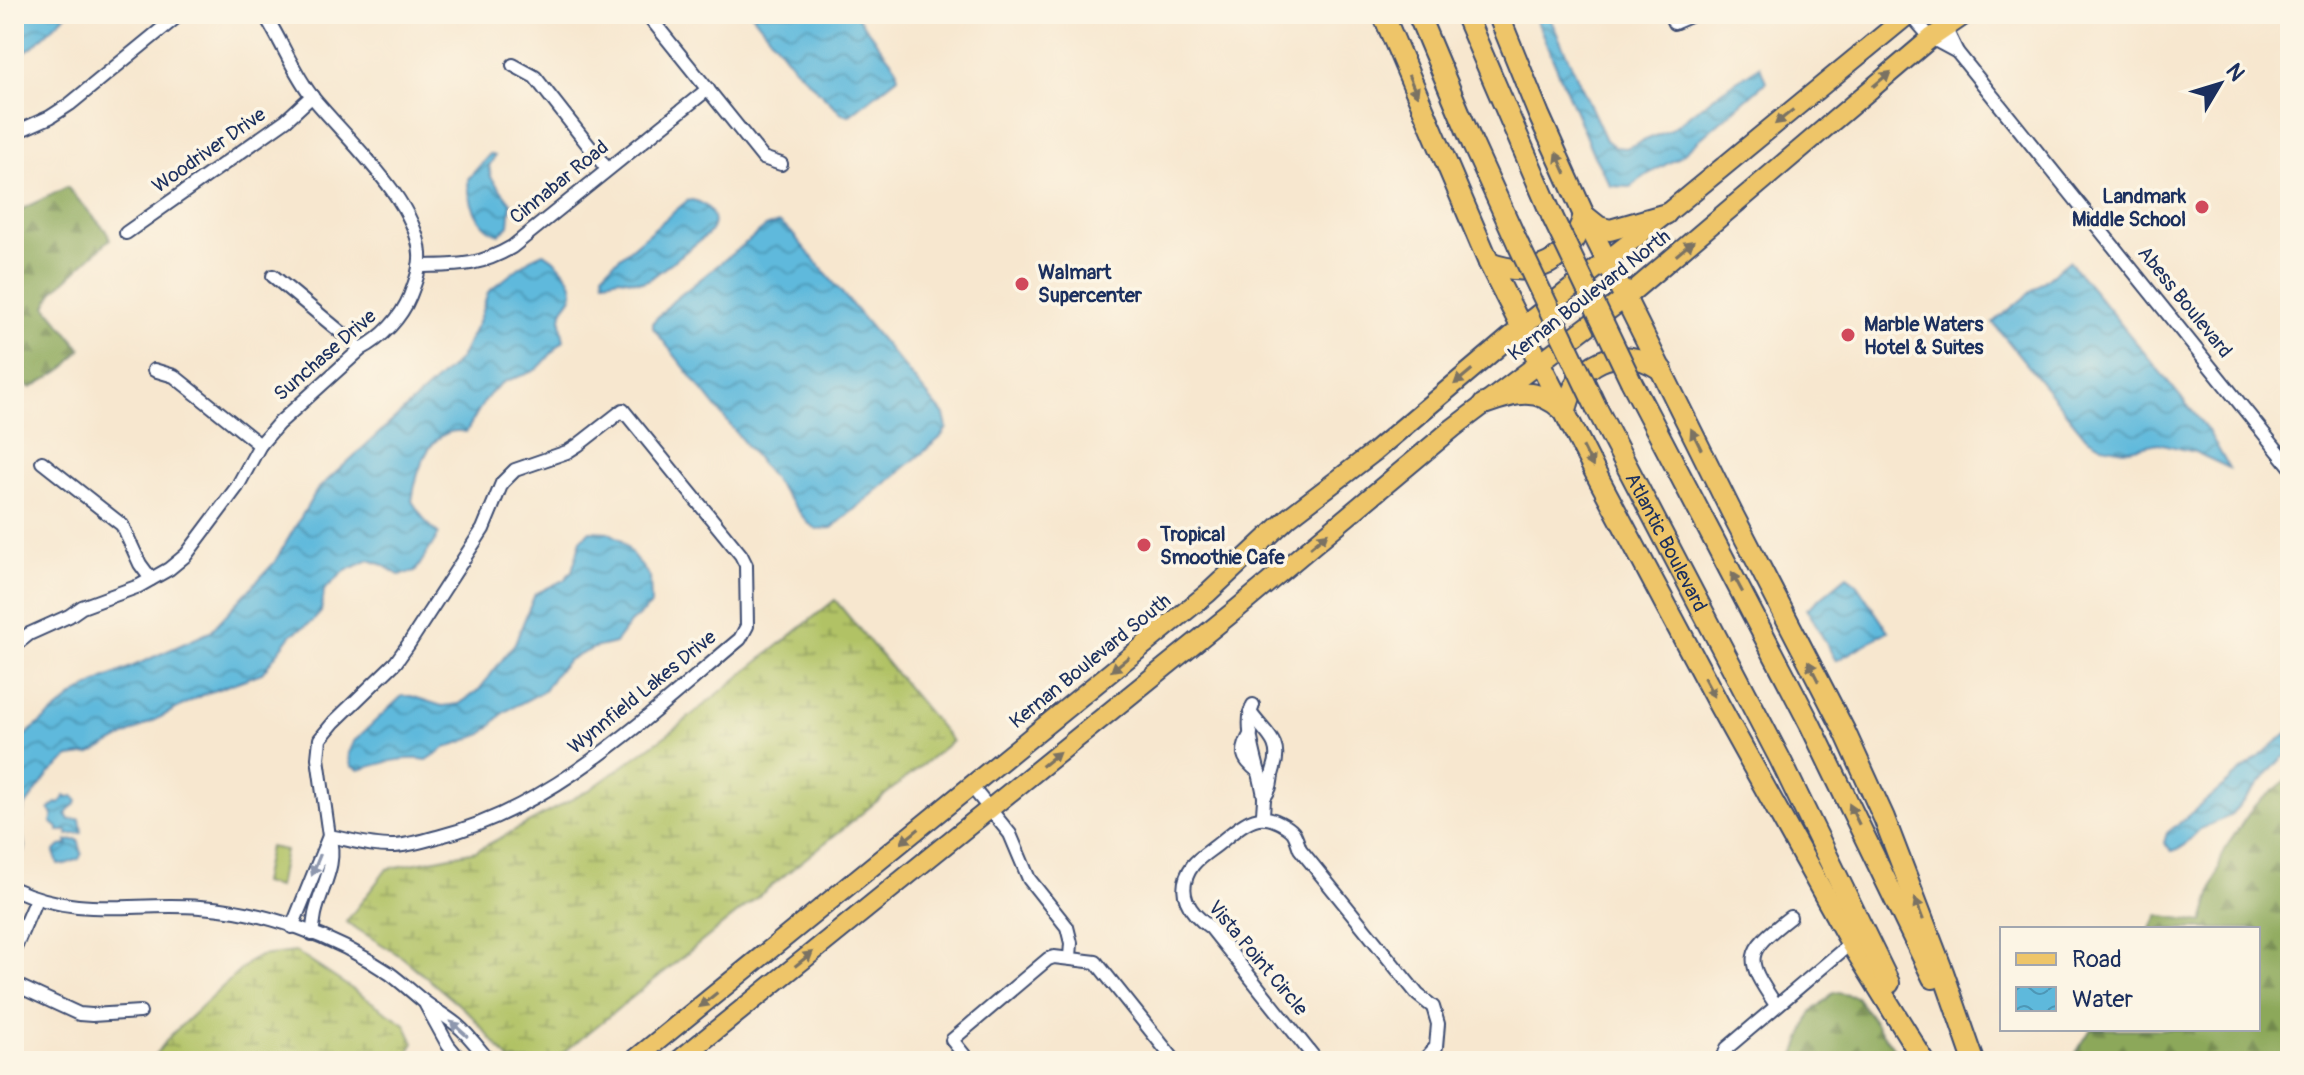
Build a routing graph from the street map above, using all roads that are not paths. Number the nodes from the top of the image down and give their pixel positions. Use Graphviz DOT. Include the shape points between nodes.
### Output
graph roads {
  1 [pos="180,14"];
  2 [pos="264,14"];
  3 [pos="647,14"];
  4 [pos="1383,14"];
  5 [pos="1418,14"];
  6 [pos="1465,14"];
  7 [pos="1498,14"];
  8 [pos="1670,14"];
  9 [pos="1695,14"];
  10 [pos="1910,14"];
  11 [pos="1966,14"];
  12 [pos="1937,26"];
  13 [pos="513,65"];
  14 [pos="708,89"];
  15 [pos="312,96"];
  16 [pos="14,133"];
  17 [pos="781,164"];
  18 [pos="607,169"];
  19 [pos="1666,214"];
  20 [pos="1584,215"];
  21 [pos="126,233"];
  22 [pos="1606,259"];
  23 [pos="1489,263"];
  24 [pos="419,266"];
  25 [pos="273,276"];
  26 [pos="1625,298"];
  27 [pos="1523,326"];
  28 [pos="361,349"];
  29 [pos="1541,362"];
  30 [pos="154,370"];
  31 [pos="1662,370"];
  32 [pos="1484,404"];
  33 [pos="1566,412"];
  34 [pos="260,445"];
  35 [pos="42,462"];
  36 [pos="2290,466"];
  37 [pos="151,579"];
  38 [pos="14,646"];
  39 [pos="971,786"];
  40 [pos="1264,798"];
  41 [pos="990,808"];
  42 [pos="1263,817"];
  43 [pos="329,836"];
  44 [pos="14,889"];
  45 [pos="36,899"];
  46 [pos="1790,917"];
  47 [pos="292,927"];
  48 [pos="312,934"];
  49 [pos="1851,943"];
  50 [pos="14,950"];
  51 [pos="1070,957"];
  52 [pos="14,984"];
  53 [pos="425,1002"];
  54 [pos="1776,1005"];
  55 [pos="140,1012"];
  56 [pos="461,1061"];
  57 [pos="489,1061"];
  58 [pos="633,1061"];
  59 [pos="678,1061"];
  60 [pos="969,1061"];
  61 [pos="1175,1061"];
  62 [pos="1317,1061"];
  63 [pos="1423,1061"];
  64 [pos="1722,1061"];
  65 [pos="1924,1061"];
  66 [pos="1930,1061"];
  67 [pos="1974,1061"];
  1 -- 16 [label="street" via="70,104"];
  2 -- 15 [label="street, Sunchase Drive"];
  3 -- 14 [label="street"];
  4 -- 23 [label="highway, one-way"];
  5 -- 66 [label="highway, Atlantic Boulevard, bridge" via="1597,409"];
  67 -- 6 [label="highway, one-way, bridge" via="1803,711 1631,381"];
  20 -- 7 [label="highway, one-way"];
  8 -- 9 [label="street" via="1674,23"];
  10 -- 12 [label="street, Abess Boulevard"];
  10 -- 19 [label="main road, Kernan Boulevard North, one-way"];
  11 -- 12 [label="main road, Kernan Boulevard North"];
  26 -- 12 [label="main road, Kernan Boulevard North, one-way"];
  12 -- 36 [label="street, Abess Boulevard"];
  13 -- 18 [label="street" via="535,77"];
  14 -- 17 [label="street" via="763,158"];
  14 -- 18 [label="street, Cinnabar Road"];
  15 -- 21 [label="street, Woodriver Drive"];
  15 -- 24 [label="street, Sunchase Drive" via="399,200 415,228"];
  18 -- 24 [label="street, Cinnabar Road" via="496,257 471,265"];
  19 -- 20 [label="highway" via="1610,230"];
  19 -- 22 [label="main road, Kernan Boulevard North"];
  20 -- 22 [label="highway"];
  20 -- 23 [label="highway" via="1572,244 1549,264 1519,270"];
  22 -- 26 [label="highway"];
  22 -- 27 [label="main road, Kernan Boulevard South"];
  23 -- 27 [label="highway"];
  24 -- 28 [label="street, Sunchase Drive" via="400,315"];
  25 -- 28 [label="street"];
  26 -- 29 [label="main road, Kernan Boulevard North"];
  26 -- 31 [label="highway"];
  27 -- 29 [label="highway"];
  27 -- 39 [label="main road, Kernan Boulevard South, one-way"];
  28 -- 34 [label="street, Sunchase Drive"];
  29 -- 32 [label="main road, Kernan Boulevard North"];
  29 -- 33 [label="highway"];
  30 -- 34 [label="street" via="174,376"];
  31 -- 33 [label="highway" via="1633,357 1601,361 1576,382"];
  67 -- 31 [label="highway, one-way" via="1884,818"];
  32 -- 33 [label="highway" via="1536,394"];
  41 -- 32 [label="main road, Kernan Boulevard North, one-way"];
  33 -- 49 [label="highway, one-way" via="1654,585"];
  34 -- 37 [label="street, Sunchase Drive" via="195,544"];
  35 -- 37 [label="street" via="122,525"];
  37 -- 38 [label="street, Sunchase Drive" via="82,607"];
  39 -- 41 [label="street"];
  39 -- 58 [label="main road, Kernan Boulevard South, one-way"];
  40 -- 40 [label="street" via="1278,758 1276,745 1252,708 1251,733"];
  40 -- 42 [label="street"];
  41 -- 51 [label="street" via="1010,834 1029,879 1067,927"];
  59 -- 41 [label="main road, one-way"];
  42 -- 62 [label="street, Vista Point Circle" via="1245,824 1193,864 1184,894 1188,907 1211,928"];
  42 -- 63 [label="street" via="1292,832 1300,849 1433,1007 1436,1047"];
  43 -- 43 [label="street, Wynnfield Lakes Drive" via="394,846 482,824 590,763 740,639 747,626 746,565 741,555 623,410 567,452 515,470 502,483 483,529 396,662 320,739"];
  43 -- 47 [label="street, one-way"];
  43 -- 48 [label="street" via="332,863"];
  44 -- 45 [label="street"];
  45 -- 47 [label="street" via="105,909 203,907 261,915"];
  45 -- 50 [label="street"];
  46 -- 54 [label="street" via="1756,947 1752,960"];
  47 -- 48 [label="street"];
  48 -- 53 [label="street" via="389,973"];
  49 -- 54 [label="street"];
  49 -- 65 [label="highway"];
  51 -- 60 [label="street" via="1048,959 952,1040"];
  51 -- 61 [label="street" via="1096,962"];
  52 -- 55 [label="street" via="79,1014"];
  53 -- 56 [label="street"];
  57 -- 53 [label="street, one-way" via="458,1025"];
  54 -- 64 [label="street" via="1727,1048"];
}
